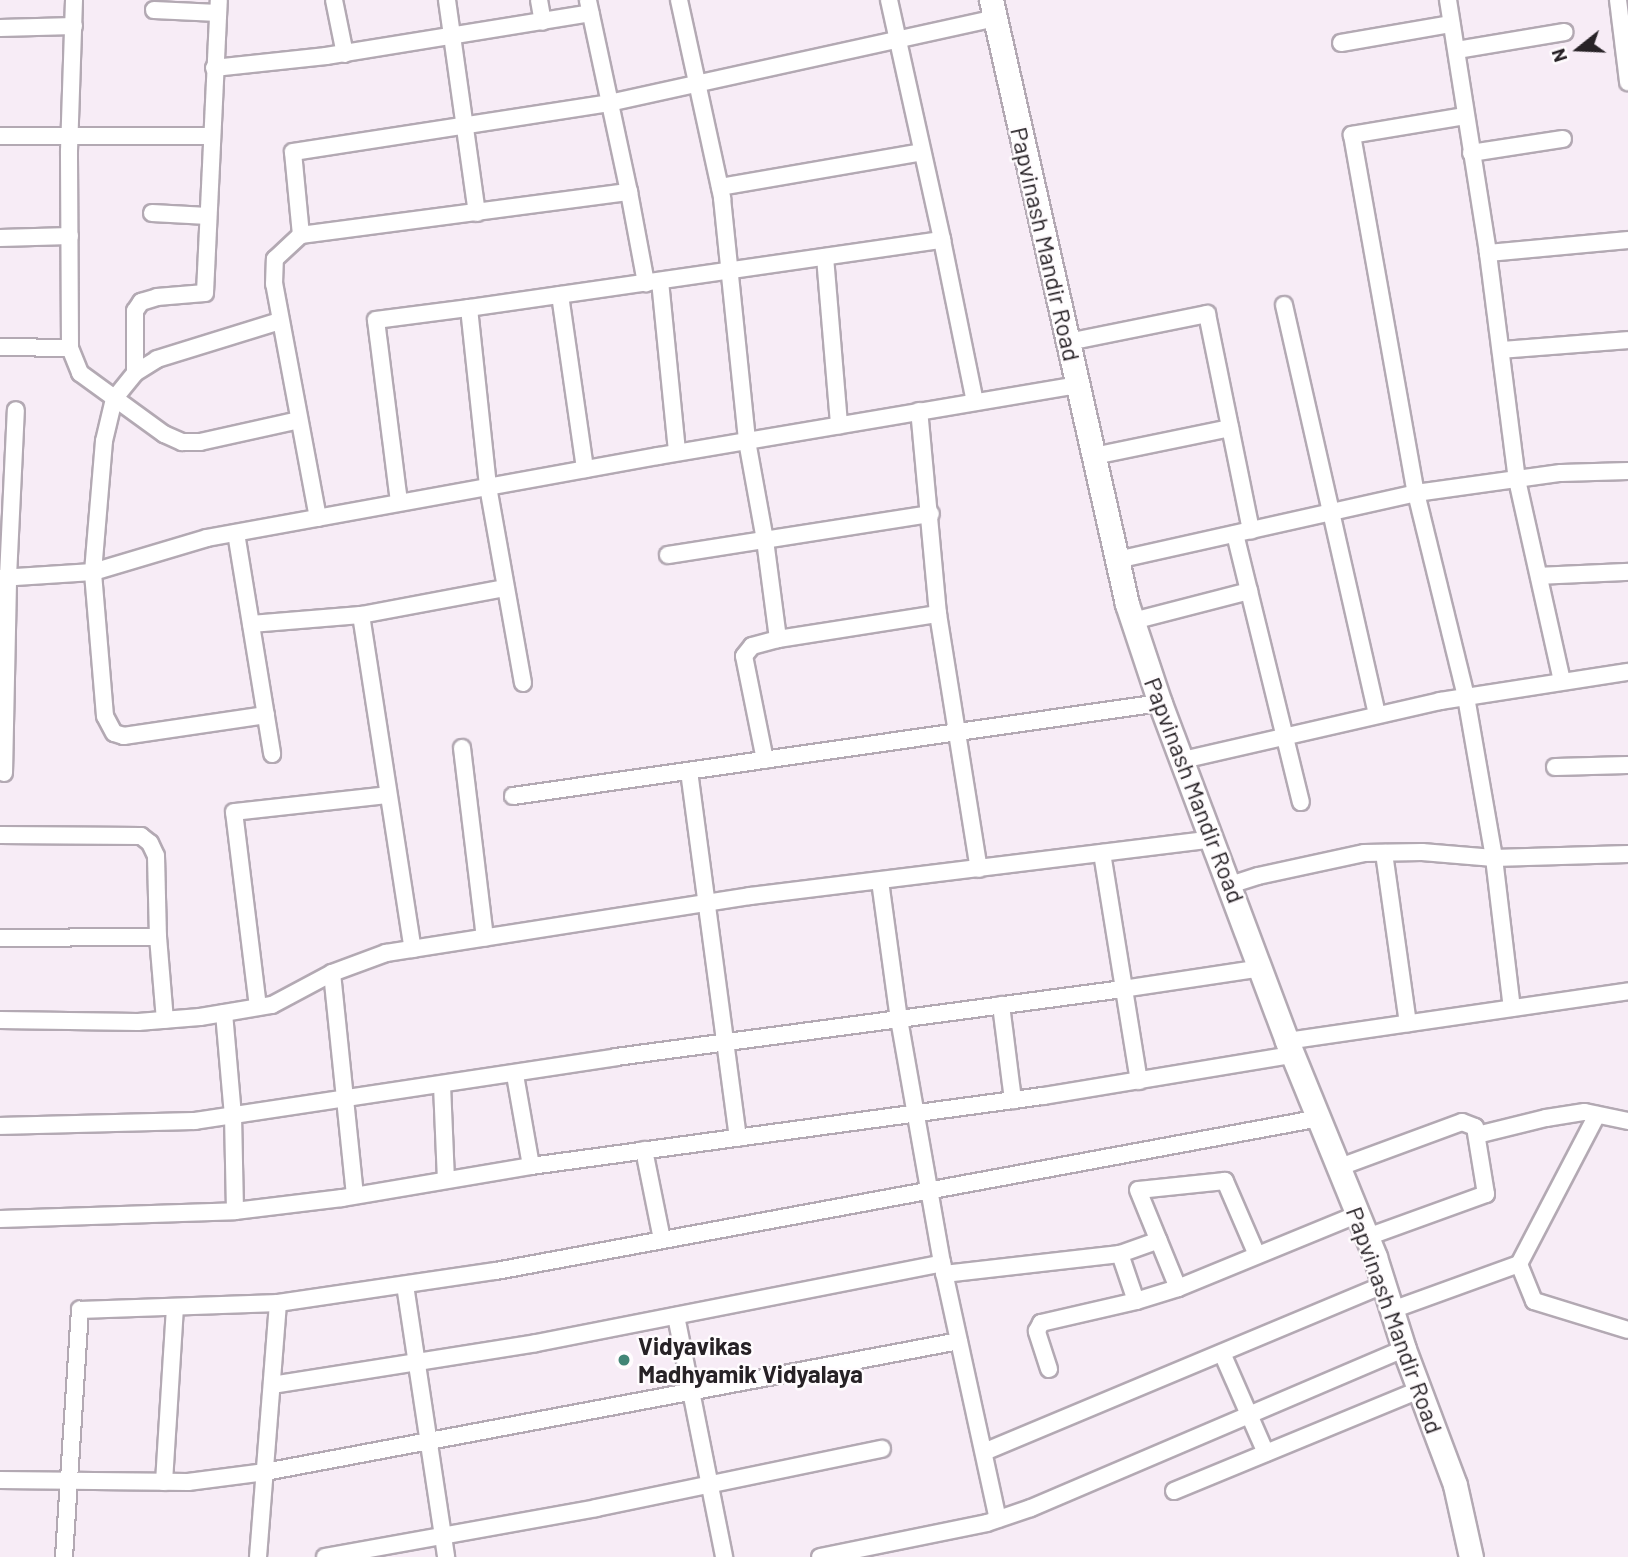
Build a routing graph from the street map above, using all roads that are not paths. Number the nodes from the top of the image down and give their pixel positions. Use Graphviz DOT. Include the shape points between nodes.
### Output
graph roads {
  1 [pos="74,0"];
  2 [pos="334,0"];
  3 [pos="447,0"];
  4 [pos="539,0"];
  5 [pos="679,0"];
  6 [pos="889,0"];
  7 [pos="1448,0"];
  8 [pos="1618,0"];
  9 [pos="218,6"];
  10 [pos="589,7"];
  11 [pos="993,9"];
  12 [pos="154,10"];
  13 [pos="543,22"];
  14 [pos="1451,24"];
  15 [pos="74,26"];
  16 [pos="0,27"];
  17 [pos="1564,32"];
  18 [pos="450,37"];
  19 [pos="897,39"];
  20 [pos="1341,43"];
  21 [pos="1457,50"];
  22 [pos="345,54"];
  23 [pos="214,68"];
  24 [pos="1628,82"];
  25 [pos="697,83"];
  26 [pos="609,103"];
  27 [pos="1465,116"];
  28 [pos="464,126"];
  29 [pos="71,134"];
  30 [pos="0,136"];
  31 [pos="211,136"];
  32 [pos="1563,139"];
  33 [pos="922,152"];
  34 [pos="1471,153"];
  35 [pos="720,187"];
  36 [pos="629,192"];
  37 [pos="477,213"];
  38 [pos="152,214"];
  39 [pos="208,216"];
  40 [pos="301,235"];
  41 [pos="69,236"];
  42 [pos="0,238"];
  43 [pos="942,240"];
  44 [pos="1628,240"];
  45 [pos="1488,253"];
  46 [pos="825,257"];
  47 [pos="730,271"];
  48 [pos="653,282"];
  49 [pos="560,295"];
  50 [pos="1284,304"];
  51 [pos="469,308"];
  52 [pos="280,321"];
  53 [pos="1628,340"];
  54 [pos="1068,342"];
  55 [pos="0,347"];
  56 [pos="70,348"];
  57 [pos="1501,350"];
  58 [pos="135,373"];
  59 [pos="1078,385"];
  60 [pos="114,399"];
  61 [pos="975,402"];
  62 [pos="16,410"];
  63 [pos="919,411"];
  64 [pos="299,420"];
  65 [pos="839,425"];
  66 [pos="1230,428"];
  67 [pos="747,440"];
  68 [pos="677,452"];
  69 [pos="1094,456"];
  70 [pos="585,469"];
  71 [pos="1628,471"];
  72 [pos="1517,480"];
  73 [pos="488,486"];
  74 [pos="1416,493"];
  75 [pos="399,502"];
  76 [pos="1331,512"];
  77 [pos="931,514"];
  78 [pos="318,518"];
  79 [pos="236,533"];
  80 [pos="1243,533"];
  81 [pos="765,540"];
  82 [pos="668,555"];
  83 [pos="1117,560"];
  84 [pos="93,572"];
  85 [pos="1628,572"];
  86 [pos="1539,576"];
  87 [pos="4,578"];
  88 [pos="505,588"];
  89 [pos="1249,591"];
  90 [pos="938,614"];
  91 [pos="361,615"];
  92 [pos="1133,621"];
  93 [pos="251,624"];
  94 [pos="778,639"];
  95 [pos="1628,672"];
  96 [pos="1562,681"];
  97 [pos="523,683"];
  98 [pos="1465,697"];
  99 [pos="1160,703"];
  100 [pos="265,715"];
  101 [pos="1377,715"];
  102 [pos="957,732"];
  103 [pos="1282,736"];
  104 [pos="462,748"];
  105 [pos="272,754"];
  106 [pos="765,760"];
  107 [pos="1183,760"];
  108 [pos="1628,765"];
  109 [pos="1555,767"];
  110 [pos="689,771"];
  111 [pos="4,773"];
  112 [pos="388,794"];
  113 [pos="513,796"];
  114 [pos="1301,802"];
  115 [pos="0,835"];
  116 [pos="1213,839"];
  117 [pos="1102,853"];
  118 [pos="1384,853"];
  119 [pos="1628,854"];
  120 [pos="1494,858"];
  121 [pos="979,869"];
  122 [pos="880,881"];
  123 [pos="1230,885"];
  124 [pos="706,902"];
  125 [pos="158,937"];
  126 [pos="0,938"];
  127 [pos="485,938"];
  128 [pos="413,949"];
  129 [pos="1262,968"];
  130 [pos="332,973"];
  131 [pos="1123,989"];
  132 [pos="1628,991"];
  133 [pos="1001,1005"];
  134 [pos="258,1007"];
  135 [pos="1512,1008"];
  136 [pos="224,1013"];
  137 [pos="899,1019"];
  138 [pos="0,1020"];
  139 [pos="165,1020"];
  140 [pos="1408,1023"];
  141 [pos="725,1042"];
  142 [pos="1290,1048"];
  143 [pos="515,1075"];
  144 [pos="1139,1081"];
  145 [pos="442,1085"];
  146 [pos="345,1099"];
  147 [pos="1013,1100"];
  148 [pos="915,1114"];
  149 [pos="233,1115"];
  150 [pos="1597,1115"];
  151 [pos="1320,1118"];
  152 [pos="1628,1121"];
  153 [pos="0,1126"];
  154 [pos="1477,1135"];
  155 [pos="738,1138"];
  156 [pos="644,1150"];
  157 [pos="531,1166"];
  158 [pos="1340,1167"];
  159 [pos="446,1180"];
  160 [pos="929,1189"];
  161 [pos="355,1195"];
  162 [pos="235,1211"];
  163 [pos="1358,1214"];
  164 [pos="0,1219"];
  165 [pos="1367,1237"];
  166 [pos="662,1239"];
  167 [pos="1159,1240"];
  168 [pos="1120,1254"];
  169 [pos="1257,1255"];
  170 [pos="1519,1264"];
  171 [pos="943,1269"];
  172 [pos="405,1285"];
  173 [pos="1384,1285"];
  174 [pos="1178,1287"];
  175 [pos="1136,1301"];
  176 [pos="278,1303"];
  177 [pos="174,1307"];
  178 [pos="1392,1310"];
  179 [pos="676,1316"];
  180 [pos="1628,1330"];
  181 [pos="959,1341"];
  182 [pos="1404,1349"];
  183 [pos="1222,1353"];
  184 [pos="417,1362"];
  185 [pos="1049,1369"];
  186 [pos="271,1385"];
  187 [pos="1421,1389"];
  188 [pos="691,1392"];
  189 [pos="1248,1414"];
  190 [pos="429,1443"];
  191 [pos="882,1449"];
  192 [pos="984,1452"];
  193 [pos="1266,1453"];
  194 [pos="265,1472"];
  195 [pos="0,1480"];
  196 [pos="67,1481"];
  197 [pos="164,1482"];
  198 [pos="709,1485"];
  199 [pos="1174,1491"];
  200 [pos="999,1518"];
  201 [pos="442,1535"];
  202 [pos="64,1557"];
  203 [pos="258,1557"];
  204 [pos="325,1557"];
  205 [pos="446,1557"];
  206 [pos="724,1557"];
  207 [pos="820,1557"];
  208 [pos="1471,1557"];
  1 -- 15 [label="street"];
  2 -- 22 [label="street"];
  3 -- 18 [label="street"];
  4 -- 13 [label="street"];
  5 -- 25 [label="street"];
  6 -- 19 [label="street"];
  7 -- 14 [label="street"];
  8 -- 24 [label="street"];
  9 -- 12 [label="street"];
  9 -- 23 [label="street"];
  10 -- 13 [label="street"];
  10 -- 26 [label="street"];
  11 -- 19 [label="street"];
  11 -- 54 [label="street, Papvinash Mandir Road"];
  13 -- 18 [label="street"];
  14 -- 20 [label="street"];
  14 -- 21 [label="street"];
  15 -- 16 [label="street"];
  15 -- 29 [label="street"];
  17 -- 21 [label="street"];
  18 -- 22 [label="street"];
  18 -- 28 [label="street"];
  19 -- 25 [label="street"];
  19 -- 33 [label="street"];
  21 -- 27 [label="street"];
  22 -- 23 [label="street"];
  23 -- 31 [label="street"];
  25 -- 26 [label="street"];
  25 -- 35 [label="street"];
  26 -- 28 [label="street"];
  26 -- 36 [label="street"];
  27 -- 34 [label="street"];
  27 -- 74 [label="street" via="1352,135"];
  28 -- 37 [label="street"];
  28 -- 40 [label="street" via="293,152"];
  29 -- 30 [label="street"];
  29 -- 31 [label="street"];
  29 -- 41 [label="street"];
  31 -- 39 [label="street"];
  32 -- 34 [label="street"];
  33 -- 35 [label="street"];
  33 -- 43 [label="street"];
  34 -- 45 [label="street"];
  35 -- 47 [label="street"];
  36 -- 37 [label="street"];
  36 -- 48 [label="street"];
  37 -- 40 [label="street"];
  38 -- 39 [label="street"];
  39 -- 58 [label="street" via="205,293 141,302 135,311"];
  40 -- 52 [label="street" via="275,259"];
  41 -- 42 [label="street"];
  41 -- 56 [label="street"];
  43 -- 46 [label="street"];
  43 -- 61 [label="street"];
  44 -- 45 [label="street"];
  45 -- 57 [label="street"];
  46 -- 47 [label="street"];
  46 -- 65 [label="street"];
  47 -- 48 [label="street"];
  47 -- 67 [label="street"];
  48 -- 49 [label="street"];
  48 -- 68 [label="street"];
  49 -- 51 [label="street"];
  49 -- 70 [label="street"];
  50 -- 76 [label="street"];
  51 -- 73 [label="street"];
  51 -- 75 [label="street" via="376,320"];
  52 -- 58 [label="street" via="175,352"];
  52 -- 64 [label="street"];
  53 -- 57 [label="street"];
  54 -- 59 [label="street, Papvinash Mandir Road"];
  54 -- 66 [label="street" via="1207,314"];
  55 -- 56 [label="street"];
  56 -- 60 [label="street" via="80,373"];
  57 -- 72 [label="street"];
  58 -- 60 [label="street"];
  59 -- 61 [label="street"];
  59 -- 69 [label="street, Papvinash Mandir Road"];
  60 -- 64 [label="street" via="182,442"];
  60 -- 84 [label="street" via="104,441"];
  61 -- 63 [label="street"];
  62 -- 87 [label="street"];
  63 -- 65 [label="street"];
  63 -- 77 [label="street"];
  64 -- 78 [label="street"];
  65 -- 67 [label="street"];
  66 -- 69 [label="street"];
  66 -- 80 [label="street"];
  67 -- 68 [label="street"];
  67 -- 81 [label="street"];
  68 -- 70 [label="street"];
  69 -- 83 [label="street, Papvinash Mandir Road"];
  70 -- 73 [label="street"];
  71 -- 72 [label="street"];
  72 -- 74 [label="street"];
  72 -- 86 [label="street"];
  73 -- 75 [label="street"];
  73 -- 88 [label="street"];
  74 -- 76 [label="street"];
  74 -- 98 [label="street"];
  75 -- 78 [label="street"];
  76 -- 80 [label="street"];
  76 -- 101 [label="street"];
  77 -- 81 [label="street"];
  77 -- 90 [label="street"];
  78 -- 79 [label="street"];
  79 -- 84 [label="street"];
  79 -- 93 [label="street"];
  80 -- 83 [label="street"];
  80 -- 89 [label="street"];
  81 -- 82 [label="street"];
  81 -- 94 [label="street"];
  83 -- 92 [label="street, Papvinash Mandir Road"];
  84 -- 87 [label="street"];
  84 -- 100 [label="street" via="105,716 114,733 124,736"];
  85 -- 86 [label="street"];
  86 -- 96 [label="street"];
  87 -- 111 [label="street"];
  88 -- 91 [label="street"];
  88 -- 97 [label="street"];
  89 -- 92 [label="street"];
  89 -- 103 [label="street"];
  90 -- 94 [label="street"];
  90 -- 102 [label="street"];
  91 -- 93 [label="street"];
  91 -- 112 [label="street"];
  92 -- 99 [label="street, Papvinash Mandir Road"];
  93 -- 100 [label="street"];
  94 -- 106 [label="street" via="752,646 744,656"];
  95 -- 96 [label="street"];
  96 -- 98 [label="street"];
  98 -- 101 [label="street"];
  98 -- 120 [label="street"];
  99 -- 102 [label="street"];
  99 -- 107 [label="street, Papvinash Mandir Road"];
  100 -- 105 [label="street"];
  101 -- 103 [label="street"];
  102 -- 106 [label="street"];
  102 -- 121 [label="street"];
  103 -- 107 [label="street"];
  103 -- 114 [label="street"];
  104 -- 127 [label="street"];
  106 -- 110 [label="street"];
  107 -- 116 [label="street, Papvinash Mandir Road"];
  108 -- 109 [label="street"];
  110 -- 113 [label="street"];
  110 -- 124 [label="street"];
  112 -- 128 [label="street"];
  112 -- 134 [label="street" via="234,812"];
  115 -- 125 [label="street" via="141,836 156,856"];
  116 -- 117 [label="street"];
  116 -- 123 [label="street, Papvinash Mandir Road"];
  117 -- 121 [label="street"];
  117 -- 131 [label="street"];
  118 -- 120 [label="street"];
  118 -- 123 [label="street" via="1364,853"];
  118 -- 140 [label="street"];
  119 -- 120 [label="street"];
  120 -- 135 [label="street"];
  121 -- 122 [label="street"];
  122 -- 124 [label="street"];
  122 -- 137 [label="street"];
  123 -- 129 [label="street, Papvinash Mandir Road"];
  124 -- 127 [label="street"];
  124 -- 141 [label="street"];
  125 -- 126 [label="street"];
  125 -- 139 [label="street"];
  127 -- 128 [label="street"];
  128 -- 130 [label="street" via="386,953"];
  129 -- 131 [label="street"];
  129 -- 142 [label="street, Papvinash Mandir Road"];
  130 -- 134 [label="street" via="272,1005"];
  130 -- 146 [label="street"];
  131 -- 133 [label="street"];
  131 -- 144 [label="street"];
  132 -- 135 [label="street"];
  133 -- 137 [label="street"];
  133 -- 147 [label="street"];
  134 -- 136 [label="street"];
  135 -- 140 [label="street"];
  136 -- 139 [label="street"];
  136 -- 149 [label="street"];
  137 -- 141 [label="street"];
  137 -- 148 [label="street"];
  138 -- 139 [label="street"];
  140 -- 142 [label="street"];
  141 -- 143 [label="street"];
  141 -- 155 [label="street"];
  142 -- 144 [label="street"];
  142 -- 151 [label="street, Papvinash Mandir Road"];
  143 -- 145 [label="street"];
  143 -- 157 [label="street"];
  144 -- 147 [label="street"];
  145 -- 146 [label="street"];
  145 -- 159 [label="street"];
  146 -- 149 [label="street"];
  146 -- 161 [label="street"];
  147 -- 148 [label="street"];
  148 -- 155 [label="street"];
  148 -- 160 [label="street"];
  149 -- 153 [label="street" via="195,1121"];
  149 -- 162 [label="street"];
  150 -- 152 [label="street"];
  150 -- 154 [label="street" via="1585,1112 1546,1118"];
  150 -- 170 [label="street"];
  151 -- 158 [label="street, Papvinash Mandir Road"];
  151 -- 160 [label="street"];
  154 -- 158 [label="street" via="1475,1127 1462,1122"];
  154 -- 165 [label="street" via="1486,1194"];
  155 -- 156 [label="street"];
  156 -- 157 [label="street"];
  156 -- 166 [label="street"];
  157 -- 159 [label="street"];
  158 -- 163 [label="street, Papvinash Mandir Road"];
  159 -- 161 [label="street"];
  160 -- 166 [label="street"];
  160 -- 171 [label="street"];
  161 -- 162 [label="street"];
  162 -- 164 [label="street"];
  163 -- 165 [label="street, Papvinash Mandir Road"];
  163 -- 169 [label="street"];
  165 -- 173 [label="street, Papvinash Mandir Road"];
  166 -- 172 [label="street"];
  167 -- 168 [label="street"];
  167 -- 169 [label="street" via="1138,1191 1225,1181"];
  167 -- 174 [label="street"];
  168 -- 171 [label="street"];
  168 -- 175 [label="street"];
  169 -- 174 [label="street"];
  170 -- 178 [label="street"];
  170 -- 180 [label="street" via="1534,1301"];
  171 -- 179 [label="street"];
  171 -- 181 [label="street"];
  172 -- 176 [label="street"];
  172 -- 184 [label="street"];
  173 -- 178 [label="street, Papvinash Mandir Road"];
  173 -- 183 [label="street"];
  174 -- 175 [label="street"];
  175 -- 185 [label="street" via="1041,1323 1037,1331"];
  176 -- 177 [label="street"];
  176 -- 186 [label="street"];
  177 -- 196 [label="street" via="80,1310"];
  177 -- 197 [label="street"];
  178 -- 182 [label="street, Papvinash Mandir Road"];
  179 -- 184 [label="street"];
  179 -- 188 [label="street"];
  181 -- 188 [label="street"];
  181 -- 192 [label="street"];
  182 -- 187 [label="street, Papvinash Mandir Road"];
  182 -- 189 [label="street"];
  183 -- 189 [label="street"];
  183 -- 192 [label="street"];
  184 -- 186 [label="street"];
  184 -- 190 [label="street"];
  186 -- 194 [label="street"];
  187 -- 193 [label="street"];
  187 -- 208 [label="street, Papvinash Mandir Road" via="1455,1485"];
  188 -- 190 [label="street"];
  188 -- 198 [label="street"];
  189 -- 193 [label="street"];
  189 -- 200 [label="street"];
  190 -- 194 [label="street"];
  190 -- 201 [label="street"];
  191 -- 198 [label="street"];
  192 -- 200 [label="street"];
  193 -- 199 [label="street"];
  194 -- 197 [label="street"];
  194 -- 203 [label="street"];
  195 -- 196 [label="street"];
  196 -- 197 [label="street"];
  196 -- 202 [label="street"];
  198 -- 201 [label="street"];
  198 -- 206 [label="street"];
  200 -- 207 [label="street"];
  201 -- 204 [label="street"];
  201 -- 205 [label="street"];
}
